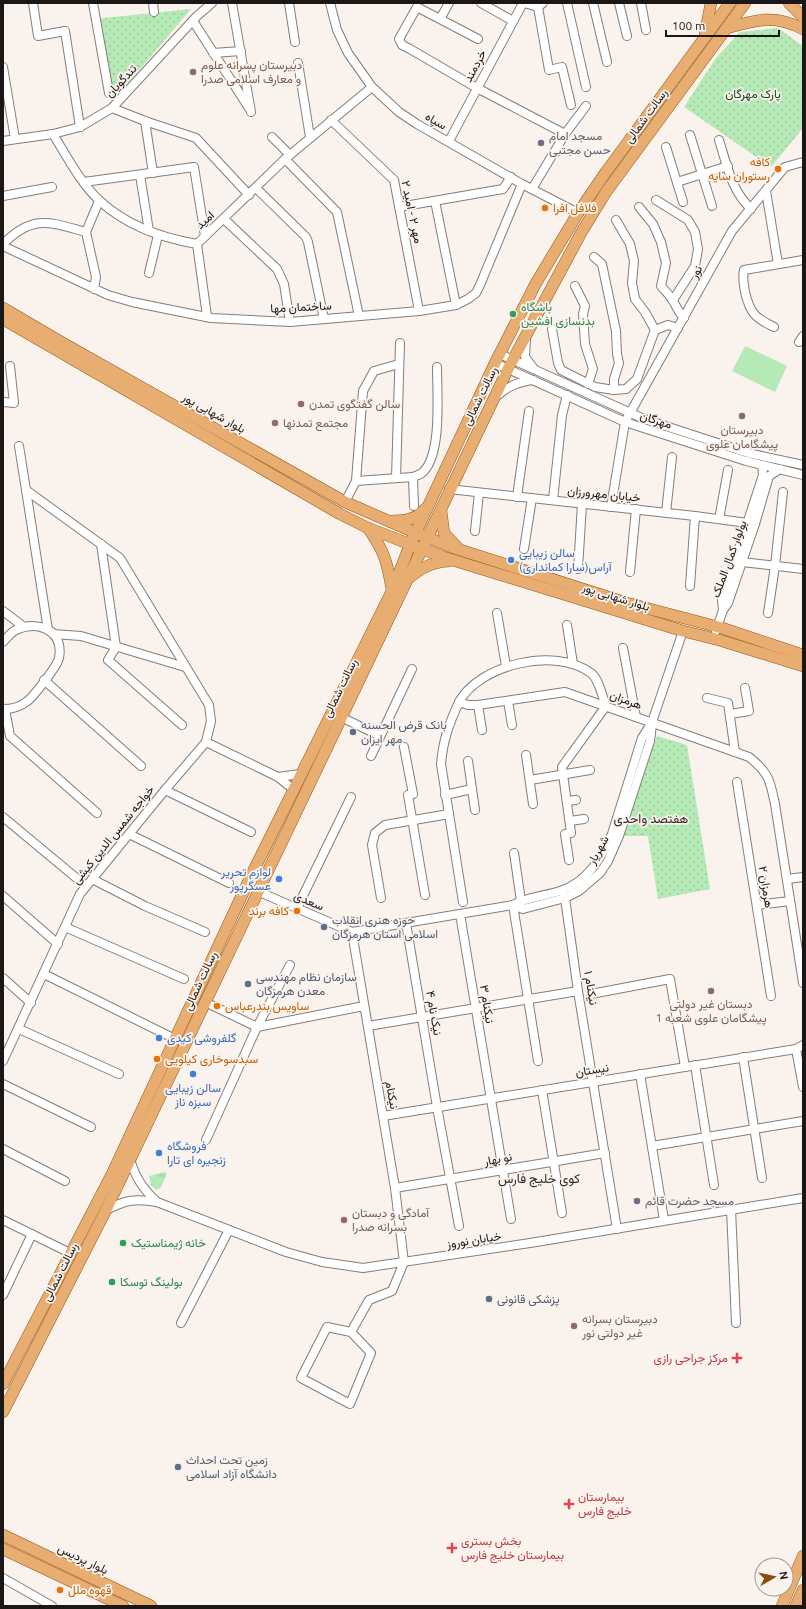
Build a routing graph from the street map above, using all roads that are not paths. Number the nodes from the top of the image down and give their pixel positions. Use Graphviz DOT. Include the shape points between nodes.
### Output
graph roads {
  1 [pos="33,3"];
  2 [pos="93,3"];
  3 [pos="212,3"];
  4 [pos="232,3"];
  5 [pos="289,3"];
  6 [pos="330,3"];
  7 [pos="449,3"];
  8 [pos="481,3"];
  9 [pos="523,3"];
  10 [pos="567,3"];
  11 [pos="593,3"];
  12 [pos="619,3"];
  13 [pos="641,3"];
  14 [pos="712,3"];
  15 [pos="730,3"];
  16 [pos="789,3"];
  17 [pos="540,5"];
  18 [pos="743,5"];
  19 [pos="803,17"];
  20 [pos="440,19"];
  21 [pos="193,21"];
  22 [pos="513,21"];
  23 [pos="727,28"];
  24 [pos="803,29"];
  25 [pos="646,30"];
  26 [pos="627,36"];
  27 [pos="704,38"];
  28 [pos="478,40"];
  29 [pos="295,42"];
  30 [pos="241,51"];
  31 [pos="213,53"];
  32 [pos="607,62"];
  33 [pos="298,63"];
  34 [pos="3,67"];
  35 [pos="372,87"];
  36 [pos="586,87"];
  37 [pos="477,88"];
  38 [pos="109,93"];
  39 [pos="571,105"];
  40 [pos="586,106"];
  41 [pos="112,108"];
  42 [pos="331,120"];
  43 [pos="145,121"];
  44 [pos="80,127"];
  45 [pos="53,134"];
  46 [pos="565,134"];
  47 [pos="690,135"];
  48 [pos="272,137"];
  49 [pos="310,138"];
  50 [pos="15,140"];
  51 [pos="720,140"];
  52 [pos="3,141"];
  53 [pos="449,142"];
  54 [pos="666,147"];
  55 [pos="288,157"];
  56 [pos="803,162"];
  57 [pos="728,166"];
  58 [pos="153,173"];
  59 [pos="702,174"];
  60 [pos="140,175"];
  61 [pos="511,178"];
  62 [pos="84,182"];
  63 [pos="677,182"];
  64 [pos="522,184"];
  65 [pos="52,187"];
  66 [pos="256,188"];
  67 [pos="532,189"];
  68 [pos="766,191"];
  69 [pos="249,195"];
  70 [pos="3,196"];
  71 [pos="656,200"];
  72 [pos="99,201"];
  73 [pos="435,201"];
  74 [pos="683,202"];
  75 [pos="712,206"];
  76 [pos="399,207"];
  77 [pos="639,207"];
  78 [pos="751,209"];
  79 [pos="578,213"];
  80 [pos="224,219"];
  81 [pos="616,220"];
  82 [pos="149,231"];
  83 [pos="86,232"];
  84 [pos="158,235"];
  85 [pos="205,236"];
  86 [pos="197,244"];
  87 [pos="3,245"];
  88 [pos="594,257"];
  89 [pos="803,260"];
  90 [pos="778,264"];
  91 [pos="149,272"];
  92 [pos="575,286"];
  93 [pos="94,289"];
  94 [pos="673,300"];
  95 [pos="456,305"];
  96 [pos="3,308"];
  97 [pos="419,311"];
  98 [pos="207,316"];
  99 [pos="358,316"];
  100 [pos="684,318"];
  101 [pos="3,319"];
  102 [pos="324,319"];
  103 [pos="290,322"];
  104 [pos="774,327"];
  105 [pos="678,328"];
  106 [pos="552,329"];
  107 [pos="655,330"];
  108 [pos="527,333"];
  109 [pos="400,343"];
  110 [pos="498,358"];
  111 [pos="399,364"];
  112 [pos="510,365"];
  113 [pos="10,366"];
  114 [pos="437,367"];
  115 [pos="536,371"];
  116 [pos="533,380"];
  117 [pos="588,384"];
  118 [pos="614,390"];
  119 [pos="567,395"];
  120 [pos="492,401"];
  121 [pos="3,402"];
  122 [pos="529,411"];
  123 [pos="631,413"];
  124 [pos="625,422"];
  125 [pos="19,446"];
  126 [pos="672,457"];
  127 [pos="762,465"];
  128 [pos="803,465"];
  129 [pos="780,469"];
  130 [pos="728,470"];
  131 [pos="803,475"];
  132 [pos="413,477"];
  133 [pos="396,478"];
  134 [pos="356,481"];
  135 [pos="449,489"];
  136 [pos="26,490"];
  137 [pos="479,492"];
  138 [pos="783,492"];
  139 [pos="517,496"];
  140 [pos="532,498"];
  141 [pos="553,500"];
  142 [pos="346,502"];
  143 [pos="582,504"];
  144 [pos="428,505"];
  145 [pos="414,506"];
  146 [pos="441,507"];
  147 [pos="611,507"];
  148 [pos="636,509"];
  149 [pos="666,512"];
  150 [pos="695,516"];
  151 [pos="719,519"];
  152 [pos="388,521"];
  153 [pos="751,524"];
  154 [pos="368,528"];
  155 [pos="475,532"];
  156 [pos="416,533"];
  157 [pos="427,537"];
  158 [pos="101,544"];
  159 [pos="410,545"];
  160 [pos="422,549"];
  161 [pos="524,549"];
  162 [pos="463,550"];
  163 [pos="454,560"];
  164 [pos="742,562"];
  165 [pos="775,566"];
  166 [pos="578,569"];
  167 [pos="803,569"];
  168 [pos="630,572"];
  169 [pos="406,580"];
  170 [pos="690,586"];
  171 [pos="392,591"];
  172 [pos="723,610"];
  173 [pos="3,611"];
  174 [pos="497,613"];
  175 [pos="768,613"];
  176 [pos="686,619"];
  177 [pos="567,625"];
  178 [pos="24,627"];
  179 [pos="717,627"];
  180 [pos="683,631"];
  181 [pos="51,632"];
  182 [pos="715,639"];
  183 [pos="3,642"];
  184 [pos="116,647"];
  185 [pos="623,648"];
  186 [pos="803,655"];
  187 [pos="573,664"];
  188 [pos="506,666"];
  189 [pos="803,666"];
  190 [pos="185,667"];
  191 [pos="412,669"];
  192 [pos="44,680"];
  193 [pos="745,688"];
  194 [pos="707,698"];
  195 [pos="508,701"];
  196 [pos="459,702"];
  197 [pos="478,704"];
  198 [pos="606,706"];
  199 [pos="4,711"];
  200 [pos="730,714"];
  201 [pos="336,715"];
  202 [pos="636,717"];
  203 [pos="652,722"];
  204 [pos="182,724"];
  205 [pos="512,725"];
  206 [pos="482,730"];
  207 [pos="380,736"];
  208 [pos="206,742"];
  209 [pos="404,747"];
  210 [pos="735,752"];
  211 [pos="526,755"];
  212 [pos="371,756"];
  213 [pos="468,761"];
  214 [pos="141,766"];
  215 [pos="590,770"];
  216 [pos="300,774"];
  217 [pos="564,774"];
  218 [pos="278,777"];
  219 [pos="530,780"];
  220 [pos="737,782"];
  221 [pos="293,789"];
  222 [pos="472,789"];
  223 [pos="164,790"];
  224 [pos="446,795"];
  225 [pos="351,797"];
  226 [pos="576,800"];
  227 [pos="567,801"];
  228 [pos="533,804"];
  229 [pos="475,810"];
  230 [pos="97,813"];
  231 [pos="449,814"];
  232 [pos="3,817"];
  233 [pos="584,819"];
  234 [pos="412,820"];
  235 [pos="570,822"];
  236 [pos="251,832"];
  237 [pos="129,834"];
  238 [pos="514,854"];
  239 [pos="569,860"];
  240 [pos="803,876"];
  241 [pos="787,879"];
  242 [pos="89,883"];
  243 [pos="229,883"];
  244 [pos="257,891"];
  245 [pos="564,894"];
  246 [pos="425,895"];
  247 [pos="3,896"];
  248 [pos="381,898"];
  249 [pos="790,900"];
  250 [pos="463,902"];
  251 [pos="517,903"];
  252 [pos="757,905"];
  253 [pos="297,908"];
  254 [pos="460,914"];
  255 [pos="406,923"];
  256 [pos="65,927"];
  257 [pos="205,932"];
  258 [pos="352,932"];
  259 [pos="58,944"];
  260 [pos="290,964"];
  261 [pos="44,974"];
  262 [pos="3,978"];
  263 [pos="184,980"];
  264 [pos="803,983"];
  265 [pos="578,991"];
  266 [pos="591,994"];
  267 [pos="771,996"];
  268 [pos="527,999"];
  269 [pos="205,1002"];
  270 [pos="31,1003"];
  271 [pos="364,1006"];
  272 [pos="475,1008"];
  273 [pos="422,1017"];
  274 [pos="368,1026"];
  275 [pos="258,1027"];
  276 [pos="19,1029"];
  277 [pos="175,1039"];
  278 [pos="800,1047"];
  279 [pos="743,1057"];
  280 [pos="3,1061"];
  281 [pos="538,1062"];
  282 [pos="695,1065"];
  283 [pos="686,1067"];
  284 [pos="119,1074"];
  285 [pos="640,1074"];
  286 [pos="594,1082"];
  287 [pos="3,1084"];
  288 [pos="803,1087"];
  289 [pos="542,1090"];
  290 [pos="491,1099"];
  291 [pos="437,1107"];
  292 [pos="383,1116"];
  293 [pos="803,1120"];
  294 [pos="91,1127"];
  295 [pos="755,1129"];
  296 [pos="706,1137"];
  297 [pos="206,1140"];
  298 [pos="652,1146"];
  299 [pos="3,1149"];
  300 [pos="605,1153"];
  301 [pos="130,1159"];
  302 [pos="554,1161"];
  303 [pos="502,1170"];
  304 [pos="762,1178"];
  305 [pos="451,1179"];
  306 [pos="65,1181"];
  307 [pos="714,1185"];
  308 [pos="395,1188"];
  309 [pos="803,1198"];
  310 [pos="157,1202"];
  311 [pos="731,1209"];
  312 [pos="106,1210"];
  313 [pos="562,1213"];
  314 [pos="511,1219"];
  315 [pos="3,1220"];
  316 [pos="664,1220"];
  317 [pos="460,1226"];
  318 [pos="617,1229"];
  319 [pos="229,1230"];
  320 [pos="32,1234"];
  321 [pos="70,1253"];
  322 [pos="404,1262"];
  323 [pos="3,1294"];
  324 [pos="736,1323"];
  325 [pos="181,1324"];
  326 [pos="351,1332"];
  327 [pos="3,1384"];
  328 [pos="3,1412"];
  329 [pos="3,1529"];
  330 [pos="3,1535"];
  331 [pos="15,1540"];
  332 [pos="30,1548"];
  333 [pos="3,1549"];
  334 [pos="803,1556"];
  335 [pos="24,1559"];
  336 [pos="3,1578"];
  337 [pos="803,1590"];
  338 [pos="52,1606"];
  339 [pos="123,1606"];
  340 [pos="151,1606"];
  341 [pos="782,1606"];
  342 [pos="796,1606"];
  1 -- 44 [label="street" via="38,36 65,32"];
  2 -- 38 [label="street"];
  3 -- 21 [label="street, تندگویان"];
  4 -- 30 [label="street"];
  5 -- 29 [label="street"];
  6 -- 35 [label="street, سپاه" via="337,30 348,53"];
  7 -- 20 [label="street"];
  8 -- 22 [label="street"];
  9 -- 17 [label="street"];
  9 -- 22 [label="street, خردمند"];
  10 -- 36 [label="street"];
  11 -- 32 [label="street"];
  12 -- 26 [label="street"];
  13 -- 25 [label="street"];
  14 -- 27 [label="main road"];
  15 -- 27 [label="main road, رسالت شمالی"];
  16 -- 19 [label="main road"];
  17 -- 39 [label="street" via="549,70 562,67"];
  18 -- 23 [label="main road, رسالت شمالی"];
  20 -- 28 [label="street"];
  20 -- 37 [label="street" via="417,7 399,39 402,45"];
  21 -- 31 [label="street"];
  21 -- 41 [label="street, تندگویان"];
  22 -- 37 [label="street, خردمند"];
  23 -- 24 [label="main road" via="752,21 774,19"];
  23 -- 108 [label="main road, رسالت شمالی" via="606,192"];
  27 -- 79 [label="main road, رسالت شمالی"];
  30 -- 31 [label="street"];
  30 -- 31 [label="street" via="251,112"];
  33 -- 49 [label="street"];
  34 -- 50 [label="street"];
  35 -- 42 [label="street, امید"];
  35 -- 53 [label="street, سپاه" via="399,112"];
  37 -- 46 [label="street"];
  37 -- 53 [label="street, خردمند"];
  40 -- 46 [label="street"];
  41 -- 43 [label="street"];
  41 -- 44 [label="street, تندگویان"];
  42 -- 49 [label="street, امید"];
  42 -- 76 [label="street, مهر ۲ - امید ۲" via="394,180"];
  43 -- 58 [label="street"];
  43 -- 69 [label="street" via="196,138"];
  44 -- 45 [label="street, تندگویان"];
  45 -- 50 [label="street, تندگویان"];
  45 -- 62 [label="street, امید"];
  46 -- 67 [label="street"];
  47 -- 59 [label="street"];
  48 -- 55 [label="street"];
  49 -- 55 [label="street, امید"];
  50 -- 52 [label="street, تندگویان"];
  51 -- 57 [label="street"];
  53 -- 61 [label="street, سپاه"];
  54 -- 63 [label="street"];
  55 -- 66 [label="street, امید"];
  55 -- 99 [label="street" via="337,212"];
  56 -- 68 [label="street, نور" via="785,167"];
  57 -- 59 [label="street"];
  57 -- 78 [label="street" via="734,188 741,200"];
  58 -- 60 [label="street"];
  58 -- 85 [label="street" via="194,167"];
  59 -- 63 [label="street"];
  59 -- 75 [label="street"];
  60 -- 62 [label="street"];
  60 -- 82 [label="street"];
  61 -- 64 [label="street, سپاه"];
  61 -- 73 [label="street" via="503,189"];
  62 -- 72 [label="street, امید"];
  63 -- 74 [label="street"];
  64 -- 67 [label="street, سپاه"];
  64 -- 95 [label="street, ساختمان مها" via="480,285 472,296"];
  65 -- 70 [label="street"];
  66 -- 69 [label="street, امید"];
  66 -- 102 [label="street" via="306,237"];
  67 -- 79 [label="street, سپاه"];
  68 -- 78 [label="street, نور"];
  68 -- 90 [label="street"];
  69 -- 80 [label="street, امید"];
  71 -- 94 [label="street" via="688,220 695,232 698,249 695,266"];
  72 -- 82 [label="street, امید" via="120,217"];
  72 -- 83 [label="street"];
  73 -- 76 [label="street"];
  73 -- 95 [label="street"];
  76 -- 97 [label="street, مهر ۲ - امید ۲"];
  77 -- 94 [label="street" via="653,224 661,242 666,263 661,286"];
  78 -- 100 [label="street, نور" via="732,231"];
  79 -- 110 [label="main road, رسالت شمالی" via="536,283"];
  80 -- 85 [label="street, امید"];
  80 -- 103 [label="street" via="277,269 284,284"];
  81 -- 107 [label="street" via="630,244 634,261 632,283 635,299"];
  82 -- 84 [label="street, امید"];
  83 -- 87 [label="street" via="52,223 33,224 15,232"];
  83 -- 93 [label="street" via="96,277"];
  84 -- 86 [label="street, امید"];
  84 -- 91 [label="street"];
  85 -- 86 [label="street, امید"];
  86 -- 98 [label="street"];
  87 -- 93 [label="street, ساختمان مها"];
  88 -- 118 [label="street" via="602,264 616,331 619,363 614,379"];
  89 -- 90 [label="street"];
  90 -- 104 [label="street" via="744,270 742,277 750,310 759,320"];
  92 -- 117 [label="street" via="585,306 585,344 593,369"];
  93 -- 98 [label="street, ساختمان مها" via="132,302"];
  94 -- 100 [label="street"];
  95 -- 97 [label="street, ساختمان مها"];
  96 -- 142 [label="main road, بلوار شهابی پور"];
  97 -- 99 [label="street, ساختمان مها"];
  98 -- 103 [label="street, ساختمان مها"];
  99 -- 102 [label="street, ساختمان مها"];
  100 -- 105 [label="street, نور"];
  101 -- 154 [label="main road, بلوار شهابی پور"];
  102 -- 103 [label="street, ساختمان مها"];
  105 -- 107 [label="street" via="668,325"];
  105 -- 123 [label="street, نور"];
  106 -- 117 [label="street" via="561,370"];
  107 -- 118 [label="street" via="637,379 626,389"];
  108 -- 112 [label="main road, رسالت شمالی"];
  108 -- 115 [label="street" via="525,357"];
  109 -- 111 [label="street"];
  110 -- 112 [label="street"];
  110 -- 144 [label="main road, رسالت شمالی"];
  111 -- 133 [label="street"];
  111 -- 134 [label="street" via="374,371 362,391"];
  112 -- 115 [label="street, مهرگان"];
  112 -- 116 [label="street, مهرگان"];
  112 -- 120 [label="main road, رسالت شمالی"];
  113 -- 121 [label="street" via="14,403"];
  114 -- 132 [label="street" via="437,438 425,470"];
  115 -- 123 [label="street, مهرگان"];
  116 -- 119 [label="street, مهرگان"];
  116 -- 120 [label="street" via="506,388"];
  117 -- 118 [label="street"];
  119 -- 124 [label="street, مهرگان"];
  119 -- 141 [label="street" via="562,415"];
  120 -- 135 [label="main road, رسالت شمالی"];
  122 -- 139 [label="street"];
  123 -- 124 [label="street, نور"];
  123 -- 128 [label="street, مهرگان" via="748,453"];
  124 -- 127 [label="street, مهرگان"];
  124 -- 147 [label="street"];
  125 -- 136 [label="street"];
  126 -- 149 [label="street"];
  127 -- 129 [label="street, مهرگان"];
  127 -- 153 [label="street, بولوار کمال الملک" via="763,475"];
  129 -- 131 [label="street, مهرگان"];
  129 -- 153 [label="street, بولوار کمال الملک" via="769,476"];
  130 -- 151 [label="street"];
  132 -- 133 [label="street"];
  132 -- 145 [label="street"];
  133 -- 134 [label="street"];
  134 -- 142 [label="street"];
  135 -- 137 [label="street, خیابان مهرورزان"];
  135 -- 146 [label="main road, رسالت شمالی"];
  136 -- 158 [label="street"];
  136 -- 181 [label="street"];
  137 -- 139 [label="street, خیابان مهرورزان"];
  137 -- 155 [label="street"];
  138 -- 165 [label="street"];
  139 -- 140 [label="street, خیابان مهرورزان"];
  140 -- 141 [label="street, خیابان مهرورزان"];
  140 -- 161 [label="street"];
  141 -- 143 [label="street, خیابان مهرورزان"];
  142 -- 152 [label="main road, بلوار شهابی پور"];
  143 -- 147 [label="street, خیابان مهرورزان"];
  143 -- 166 [label="street"];
  144 -- 152 [label="main road" via="415,517"];
  144 -- 156 [label="main road, رسالت شمالی"];
  146 -- 157 [label="main road, رسالت شمالی"];
  146 -- 162 [label="main road" via="444,533"];
  147 -- 148 [label="street, خیابان مهرورزان"];
  148 -- 149 [label="street, خیابان مهرورزان"];
  148 -- 168 [label="street"];
  149 -- 150 [label="street, خیابان مهرورزان"];
  150 -- 151 [label="street, خیابان مهرورزان"];
  150 -- 170 [label="street"];
  151 -- 153 [label="street, خیابان مهرورزان"];
  152 -- 156 [label="main road, بلوار شهابی پور"];
  153 -- 164 [label="street, بولوار کمال الملک"];
  153 -- 172 [label="street, بولوار کمال الملک" via="722,600"];
  154 -- 159 [label="main road, بلوار شهابی پور"];
  154 -- 171 [label="main road" via="385,557"];
  156 -- 157 [label="main road, بلوار شهابی پور"];
  156 -- 159 [label="main road, رسالت شمالی"];
  157 -- 160 [label="main road, رسالت شمالی"];
  157 -- 162 [label="main road, بلوار شهابی پور"];
  158 -- 184 [label="street"];
  158 -- 190 [label="street" via="120,558"];
  159 -- 160 [label="main road, بلوار شهابی پور"];
  159 -- 171 [label="main road, رسالت شمالی"];
  160 -- 163 [label="main road, بلوار شهابی پور"];
  160 -- 169 [label="main road, رسالت شمالی"];
  162 -- 176 [label="main road, بلوار شهابی پور"];
  163 -- 169 [label="main road" via="430,564"];
  163 -- 180 [label="main road, بلوار شهابی پور"];
  164 -- 165 [label="street"];
  164 -- 172 [label="street, بولوار کمال الملک" via="728,603"];
  165 -- 167 [label="street"];
  165 -- 175 [label="street"];
  169 -- 201 [label="main road, رسالت شمالی"];
  171 -- 201 [label="main road, رسالت شمالی"];
  172 -- 179 [label="street"];
  173 -- 178 [label="street"];
  174 -- 188 [label="street"];
  176 -- 179 [label="main road, بلوار شهابی پور"];
  176 -- 180 [label="main road"];
  177 -- 187 [label="street"];
  178 -- 181 [label="street" via="34,626"];
  178 -- 183 [label="street" via="15,630"];
  179 -- 182 [label="street"];
  179 -- 186 [label="main road, بلوار شهابی پور"];
  180 -- 182 [label="main road, بلوار شهابی پور"];
  180 -- 203 [label="street, شهریار"];
  181 -- 184 [label="street" via="81,636"];
  181 -- 192 [label="street" via="60,646 58,660"];
  182 -- 189 [label="main road, بلوار شهابی پور"];
  184 -- 190 [label="street"];
  184 -- 204 [label="street" via="108,660"];
  185 -- 202 [label="street"];
  187 -- 188 [label="street" via="539,660"];
  187 -- 198 [label="street" via="591,673"];
  188 -- 196 [label="street" via="475,683"];
  190 -- 208 [label="street" via="209,705 211,721"];
  191 -- 207 [label="street"];
  192 -- 199 [label="street" via="26,702"];
  192 -- 214 [label="street"];
  193 -- 200 [label="street" via="749,711"];
  194 -- 200 [label="street" via="728,703"];
  195 -- 197 [label="street, هرمزان"];
  195 -- 198 [label="street, هرمزان" via="565,692"];
  195 -- 205 [label="street"];
  196 -- 197 [label="street, هرمزان" via="468,705"];
  196 -- 224 [label="street" via="442,747 441,764"];
  197 -- 206 [label="street"];
  198 -- 202 [label="street, هرمزان"];
  198 -- 217 [label="street" via="562,767"];
  199 -- 230 [label="street" via="10,736"];
  200 -- 210 [label="street"];
  201 -- 207 [label="street"];
  201 -- 216 [label="main road, رسالت شمالی"];
  201 -- 244 [label="main road, رسالت شمالی"];
  202 -- 203 [label="street, هرمزان"];
  203 -- 210 [label="street, هرمزان"];
  203 -- 245 [label="street, شهریار" via="650,741 614,849 600,873 579,891"];
  207 -- 212 [label="street"];
  208 -- 218 [label="street"];
  208 -- 223 [label="street, خواجه شمس الدين كيشی"];
  209 -- 234 [label="street" via="413,794 408,795"];
  210 -- 241 [label="street, هرمزان" via="749,757 763,768 770,783"];
  211 -- 219 [label="street"];
  213 -- 222 [label="street"];
  215 -- 217 [label="street"];
  216 -- 218 [label="street"];
  216 -- 221 [label="main road, رسالت شمالی"];
  217 -- 219 [label="street"];
  217 -- 227 [label="street"];
  218 -- 221 [label="street"];
  219 -- 228 [label="street"];
  220 -- 252 [label="street, هرمزان ۲"];
  221 -- 277 [label="main road, رسالت شمالی"];
  222 -- 224 [label="street"];
  222 -- 229 [label="street"];
  223 -- 236 [label="street"];
  223 -- 237 [label="street, خواجه شمس الدين كيشی"];
  224 -- 231 [label="street"];
  225 -- 253 [label="street"];
  226 -- 227 [label="street"];
  227 -- 235 [label="street"];
  231 -- 234 [label="street"];
  231 -- 250 [label="street"];
  232 -- 242 [label="street"];
  233 -- 235 [label="street"];
  234 -- 246 [label="street"];
  234 -- 248 [label="street" via="385,825 375,833 372,845"];
  235 -- 239 [label="street" via="571,833 565,834"];
  237 -- 242 [label="street, خواجه شمس الدين كيشی"];
  237 -- 243 [label="street"];
  238 -- 251 [label="street"];
  240 -- 241 [label="street"];
  241 -- 249 [label="street, هرمزان"];
  242 -- 256 [label="street, خواجه شمس الدين كيشی" via="80,894"];
  242 -- 257 [label="street"];
  244 -- 253 [label="street, سعدی"];
  244 -- 269 [label="main road, رسالت شمالی"];
  245 -- 251 [label="street, شهریار" via="523,909"];
  245 -- 265 [label="street, نیکنام ۱"];
  247 -- 259 [label="street"];
  249 -- 252 [label="street"];
  249 -- 264 [label="street, هرمزان"];
  251 -- 254 [label="street, شهریار"];
  251 -- 268 [label="street"];
  252 -- 267 [label="street, هرمزان ۲"];
  253 -- 258 [label="street, سعدی"];
  254 -- 255 [label="street, شهریار"];
  254 -- 272 [label="street, نیکنام ۳"];
  255 -- 258 [label="street, شهریار"];
  255 -- 273 [label="street, نیک نام ۴"];
  256 -- 259 [label="street, خواجه شمس الدين كيشی"];
  256 -- 263 [label="street"];
  258 -- 271 [label="street, نیکنام"];
  259 -- 261 [label="street, خواجه شمس الدين كيشی"];
  260 -- 275 [label="street"];
  261 -- 270 [label="street, خواجه شمس الدين كيشی"];
  261 -- 277 [label="street"];
  262 -- 270 [label="street"];
  265 -- 268 [label="street"];
  265 -- 286 [label="street, نیکنام ۱"];
  266 -- 283 [label="street" via="670,979"];
  268 -- 272 [label="street"];
  268 -- 281 [label="street"];
  269 -- 275 [label="street"];
  269 -- 301 [label="main road, رسالت شمالی"];
  270 -- 276 [label="street, خواجه شمس الدين كيشی"];
  271 -- 274 [label="street, نیکنام"];
  271 -- 275 [label="street"];
  272 -- 273 [label="street"];
  272 -- 290 [label="street, نیکنام ۳"];
  273 -- 274 [label="street"];
  273 -- 291 [label="street, نیک نام ۴"];
  274 -- 292 [label="street, نیکنام"];
  275 -- 297 [label="street"];
  276 -- 280 [label="street, خواجه شمس الدين كيشی"];
  276 -- 284 [label="street"];
  277 -- 321 [label="main road, رسالت شمالی" via="112,1174"];
  278 -- 279 [label="street, نیستان"];
  278 -- 288 [label="street"];
  279 -- 282 [label="street, نیستان"];
  279 -- 295 [label="street"];
  282 -- 283 [label="street, نیستان"];
  282 -- 296 [label="street"];
  283 -- 285 [label="street, نیستان"];
  285 -- 286 [label="street, نیستان"];
  285 -- 298 [label="street"];
  286 -- 289 [label="street, نیستان"];
  286 -- 300 [label="street, نیکنام ۱"];
  287 -- 294 [label="street"];
  289 -- 290 [label="street, نیستان"];
  289 -- 302 [label="street"];
  290 -- 291 [label="street, نیستان"];
  290 -- 303 [label="street, نیکنام ۳"];
  291 -- 292 [label="street, نیستان"];
  291 -- 305 [label="street, نیک نام ۴"];
  292 -- 308 [label="street, نیکنام"];
  293 -- 295 [label="street"];
  295 -- 296 [label="street"];
  295 -- 304 [label="street"];
  296 -- 298 [label="street"];
  296 -- 307 [label="street"];
  298 -- 316 [label="street"];
  299 -- 306 [label="street"];
  300 -- 302 [label="street, نو بهار"];
  300 -- 318 [label="street, نیکنام ۱"];
  301 -- 310 [label="street, خیابان نوروز" via="143,1187"];
  301 -- 312 [label="main road, رسالت شمالی"];
  302 -- 303 [label="street, نو بهار"];
  302 -- 313 [label="street"];
  303 -- 305 [label="street, نو بهار"];
  303 -- 314 [label="street, نیکنام ۳"];
  305 -- 308 [label="street, نو بهار"];
  305 -- 317 [label="street, نیک نام ۴"];
  308 -- 322 [label="street, نیکنام"];
  309 -- 311 [label="street, خیابان نوروز"];
  310 -- 312 [label="street, خیابان نوروز" via="143,1199 128,1200"];
  310 -- 319 [label="street, خیابان نوروز"];
  311 -- 316 [label="street, خیابان نوروز"];
  311 -- 324 [label="street"];
  312 -- 328 [label="main road, رسالت شمالی"];
  315 -- 320 [label="street"];
  316 -- 318 [label="street, خیابان نوروز"];
  318 -- 322 [label="street, خیابان نوروز"];
  319 -- 322 [label="street, خیابان نوروز" via="286,1252 322,1262 363,1268"];
  319 -- 325 [label="street"];
  320 -- 321 [label="street"];
  320 -- 323 [label="street"];
  321 -- 327 [label="main road, رسالت شمالی"];
  322 -- 326 [label="street" via="392,1291 369,1300"];
  326 -- 326 [label="street" via="326,1327 301,1378 350,1404 371,1353"];
  329 -- 331 [label="main road"];
  330 -- 331 [label="main road, بلوار پردیس"];
  331 -- 332 [label="main road, بلوار پردیس"];
  332 -- 335 [label="main road"];
  332 -- 340 [label="main road, بلوار پردیس"];
  333 -- 335 [label="main road, بلوار پردیس"];
  334 -- 341 [label="main road"];
  335 -- 339 [label="main road, بلوار پردیس"];
  336 -- 338 [label="street"];
  337 -- 342 [label="main road"];
}
